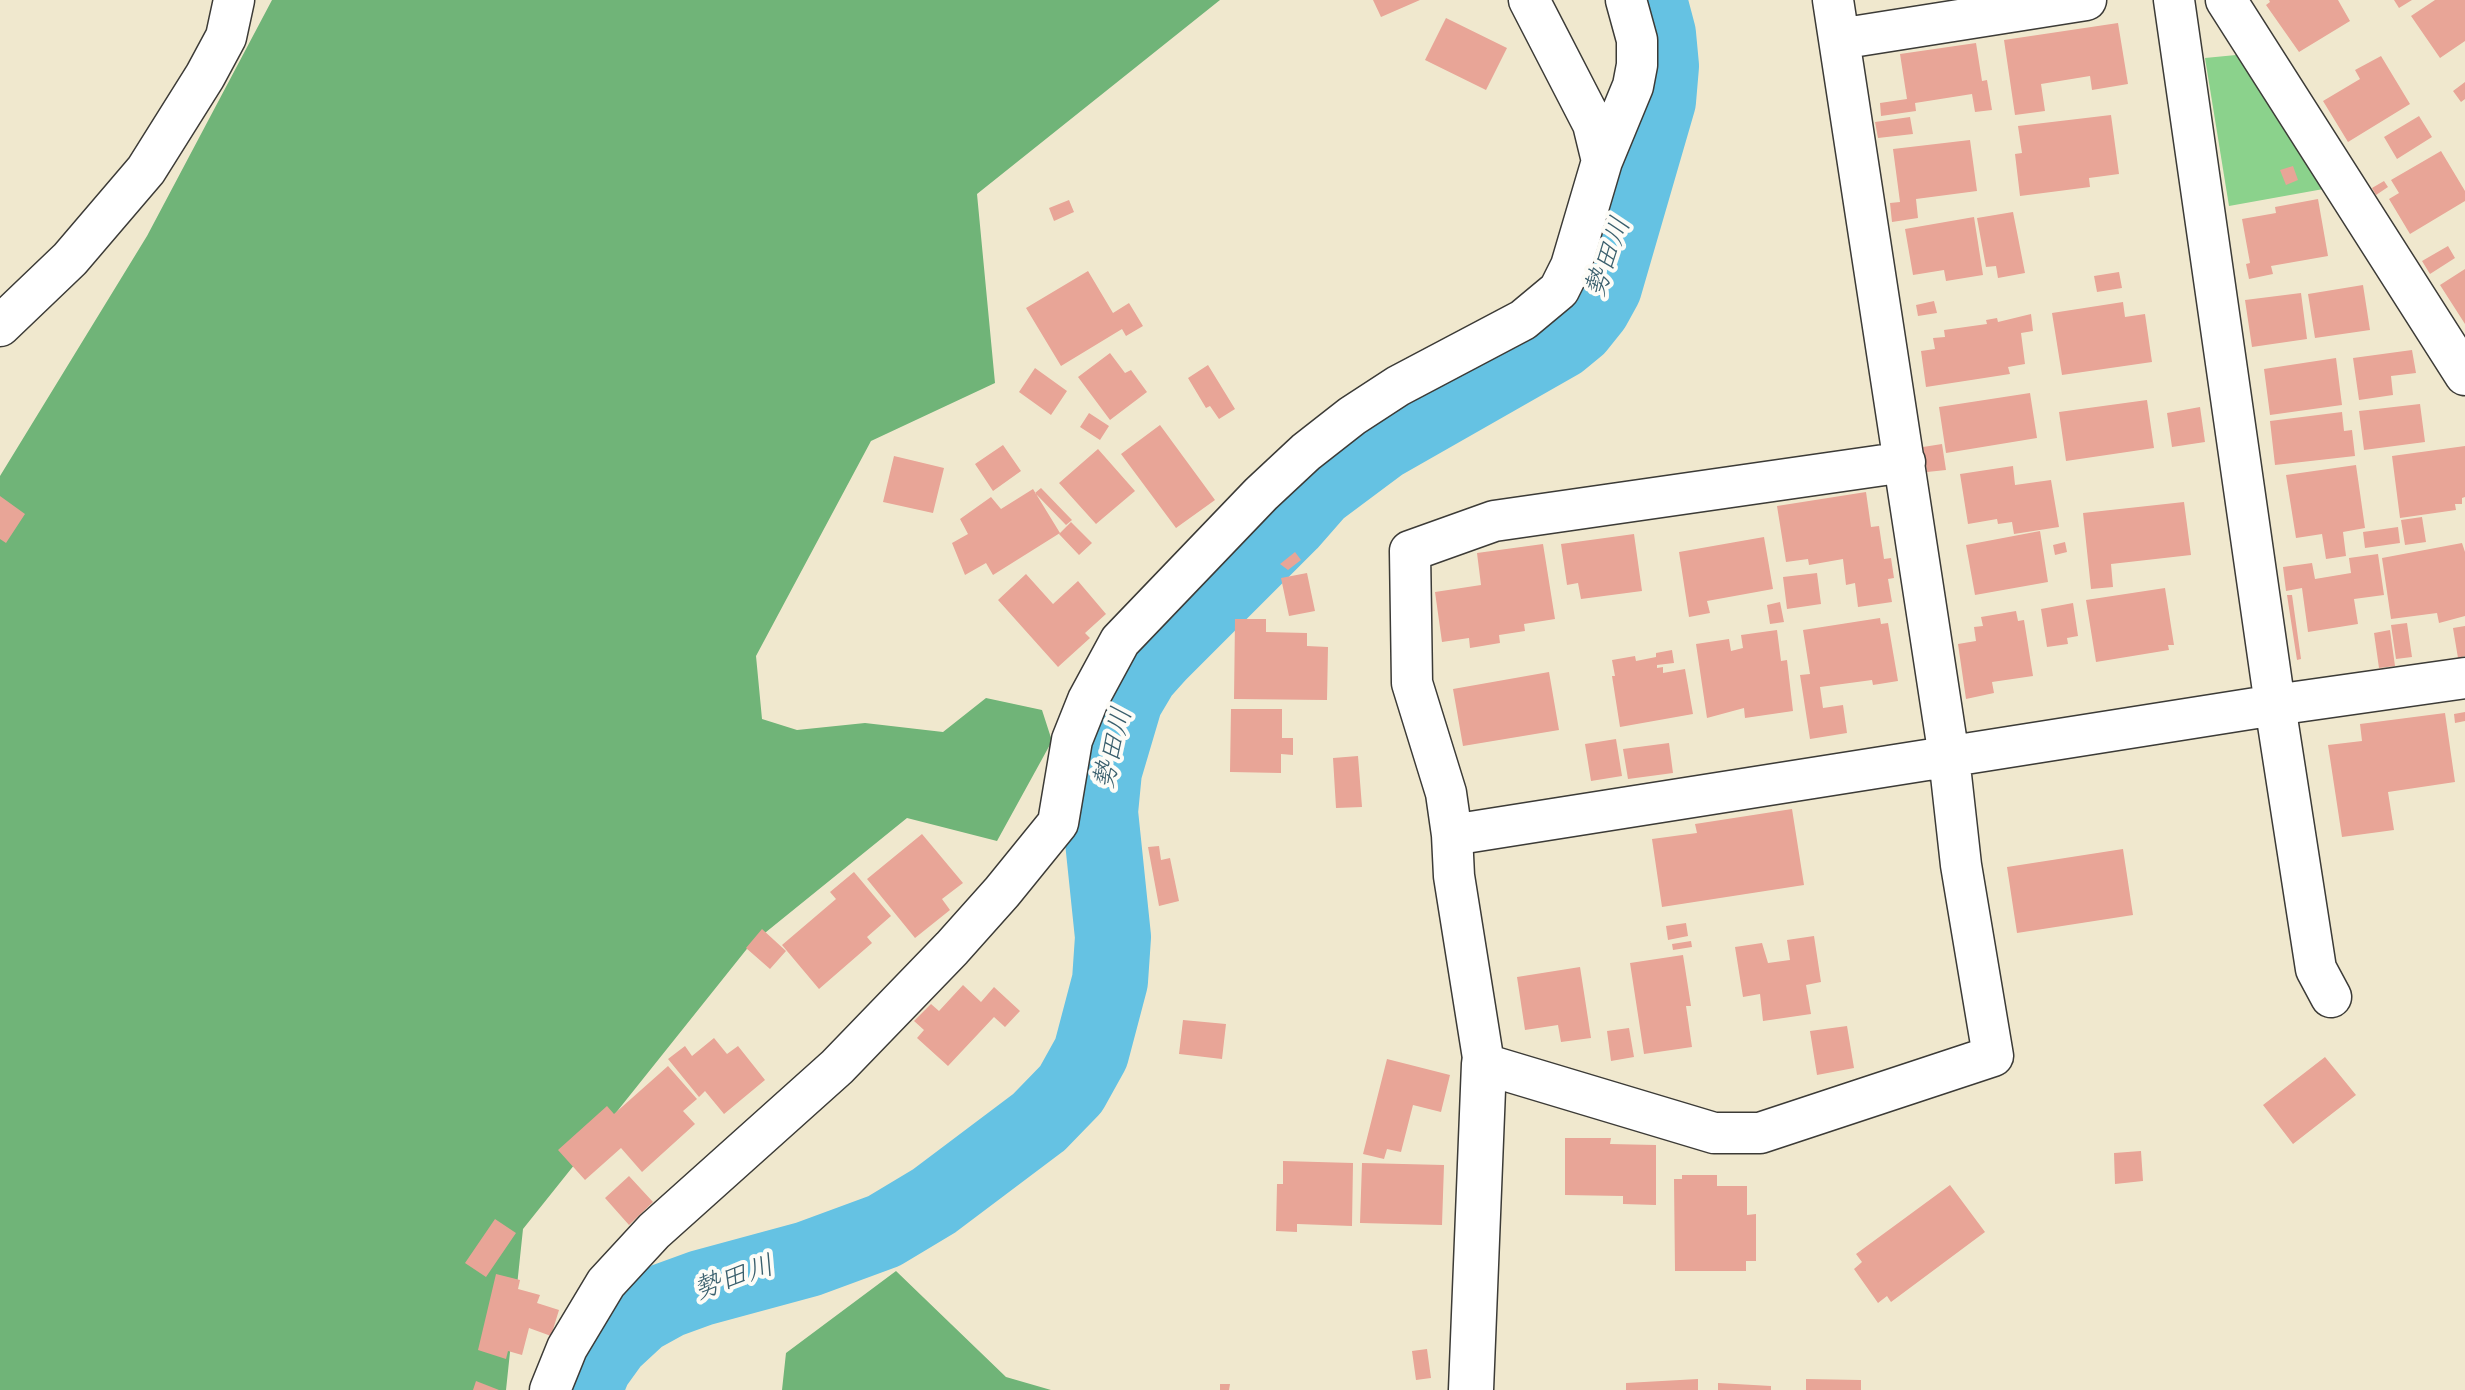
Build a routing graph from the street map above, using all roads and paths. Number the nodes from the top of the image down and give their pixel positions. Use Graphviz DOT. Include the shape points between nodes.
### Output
graph roads {
  1 [pos="234,0"];
  2 [pos="1529,0"];
  3 [pos="1626,0"];
  4 [pos="1833,0"];
  5 [pos="2086,0"];
  6 [pos="2174,0"];
  7 [pos="2226,0"];
  8 [pos="1839,39"];
  9 [pos="1602,161"];
  10 [pos="0,326"];
  11 [pos="2465,375"];
  12 [pos="1905,462"];
  13 [pos="2465,678"];
  14 [pos="2275,705"];
  15 [pos="1949,757"];
  16 [pos="1452,835"];
  17 [pos="2331,997"];
  18 [pos="1484,1064"];
  19 [pos="550,1390"];
  20 [pos="1471,1390"];
  1 -- 10 [label="street" via="226,37 146,170 70,259"];
  2 -- 9 [label="street" via="1593,124"];
  3 -- 9 [label="street" via="1637,40 1637,65"];
  4 -- 8 [label="street"];
  5 -- 8 [label="street"];
  6 -- 14 [label="street"];
  7 -- 11 [label="street"];
  8 -- 12 [label="street"];
  9 -- 19 [label="street" via="1559,290 1512,327 1398,386 1318,443 1261,494 1120,641 1072,740 1058,823 952,948 847,1056 654,1231 606,1283 567,1348"];
  12 -- 15 [label="street"];
  12 -- 16 [label="street" via="1494,521 1410,551 1412,683 1446,793"];
  13 -- 14 [label="street"];
  14 -- 15 [label="street"];
  14 -- 17 [label="street" via="2316,969"];
  15 -- 16 [label="street"];
  15 -- 18 [label="street" via="1993,1056 1760,1133 1714,1133"];
  16 -- 18 [label="street"];
  18 -- 20 [label="street"];
}
